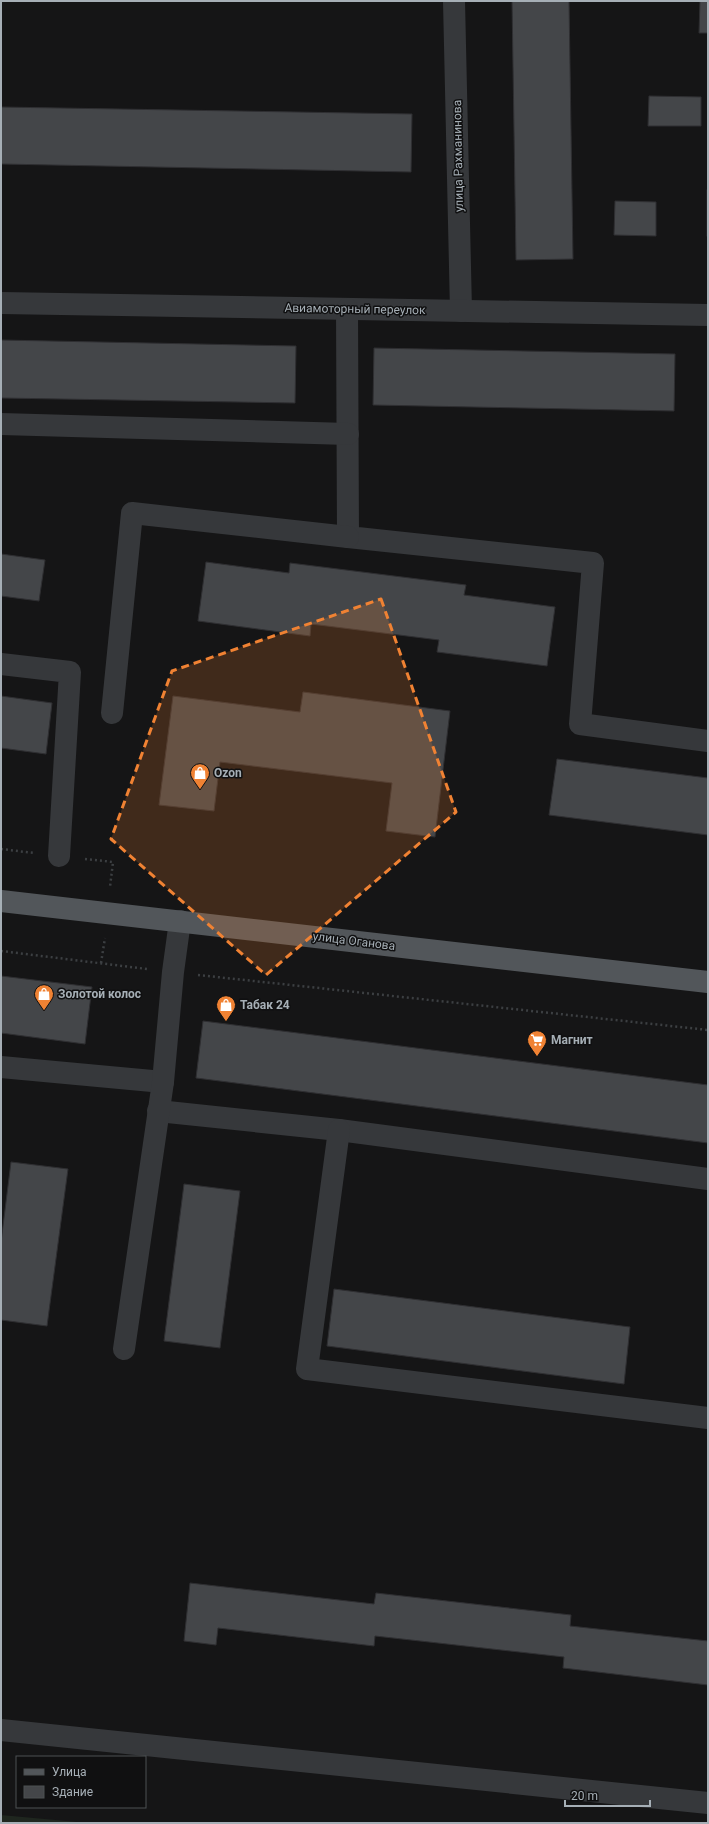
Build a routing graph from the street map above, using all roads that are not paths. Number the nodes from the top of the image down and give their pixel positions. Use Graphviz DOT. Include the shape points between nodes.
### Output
graph roads {
  1 [pos="454,1"];
  2 [pos="1,303"];
  3 [pos="347,309"];
  4 [pos="461,311"];
  5 [pos="708,315"];
  6 [pos="1,424"];
  7 [pos="348,434"];
  8 [pos="348,538"];
  9 [pos="1,664"];
  10 [pos="112,712"];
  11 [pos="708,741"];
  12 [pos="59,856"];
  13 [pos="1,901"];
  14 [pos="180,921"];
  15 [pos="708,982"];
  16 [pos="1,1067"];
  17 [pos="163,1082"];
  18 [pos="158,1111"];
  19 [pos="339,1130"];
  20 [pos="708,1179"];
  21 [pos="124,1349"];
  22 [pos="708,1418"];
  23 [pos="1,1730"];
  24 [pos="708,1803"];
  1 -- 4 [label="street, улица Рахманинова"];
  2 -- 3 [label="street, Авиамоторный переулок"];
  3 -- 4 [label="street, Авиамоторный переулок"];
  3 -- 7 [label="street"];
  4 -- 5 [label="street, Авиамоторный переулок"];
  6 -- 7 [label="street"];
  7 -- 8 [label="street"];
  8 -- 10 [label="street" via="132,513"];
  8 -- 11 [label="street" via="594,564 580,724"];
  9 -- 12 [label="street" via="70,672"];
  13 -- 14 [label="main road, улица Оганова"];
  14 -- 15 [label="main road, улица Оганова"];
  14 -- 17 [label="street"];
  16 -- 17 [label="street"];
  17 -- 18 [label="street"];
  18 -- 19 [label="street"];
  18 -- 21 [label="street"];
  19 -- 20 [label="street"];
  19 -- 22 [label="street" via="307,1369"];
  23 -- 24 [label="street"];
}
